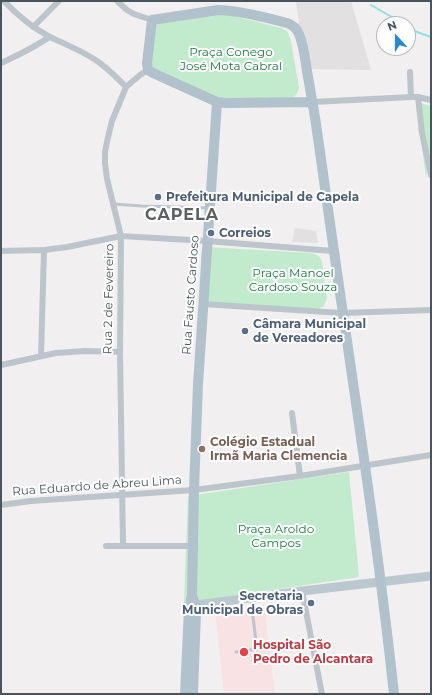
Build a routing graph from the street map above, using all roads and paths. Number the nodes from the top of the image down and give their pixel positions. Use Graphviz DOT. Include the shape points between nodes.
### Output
graph roads {
  1 [pos="4,1"];
  2 [pos="60,1"];
  3 [pos="117,1"];
  4 [pos="219,5"];
  5 [pos="230,6"];
  6 [pos="152,20"];
  7 [pos="33,27"];
  8 [pos="50,37"];
  9 [pos="1,63"];
  10 [pos="148,70"];
  11 [pos="410,72"];
  12 [pos="126,87"];
  13 [pos="414,97"];
  14 [pos="431,100"];
  15 [pos="217,102"];
  16 [pos="313,102"];
  17 [pos="431,170"];
  18 [pos="431,175"];
  19 [pos="113,204"];
  20 [pos="210,208"];
  21 [pos="121,236"];
  22 [pos="207,241"];
  23 [pos="44,250"];
  24 [pos="1,251"];
  25 [pos="333,251"];
  26 [pos="203,304"];
  27 [pos="431,310"];
  28 [pos="342,312"];
  29 [pos="120,352"];
  30 [pos="41,356"];
  31 [pos="1,366"];
  32 [pos="292,413"];
  33 [pos="431,455"];
  34 [pos="365,465"];
  35 [pos="300,476"];
  36 [pos="194,490"];
  37 [pos="122,495"];
  38 [pos="1,504"];
  39 [pos="106,546"];
  40 [pos="123,546"];
  41 [pos="193,546"];
  42 [pos="431,576"];
  43 [pos="382,581"];
  44 [pos="302,591"];
  45 [pos="251,598"];
  46 [pos="192,603"];
  47 [pos="281,646"];
  48 [pos="257,650"];
  49 [pos="236,652"];
  50 [pos="185,694"];
  51 [pos="193,694"];
  52 [pos="322,694"];
  53 [pos="394,694"];
  1 -- 7 [label="street"];
  2 -- 7 [label="street"];
  3 -- 6 [label="street" via="134,14"];
  4 -- 5 [label="main road"];
  4 -- 6 [label="main road"];
  5 -- 16 [label="main road" via="292,24 299,33"];
  6 -- 10 [label="main road"];
  7 -- 8 [label="street"];
  8 -- 9 [label="street"];
  8 -- 12 [label="street" via="95,59 108,68"];
  10 -- 12 [label="street, Rua 2 de Fevereiro"];
  10 -- 15 [label="main road"];
  11 -- 13 [label="street"];
  12 -- 19 [label="street, Rua 2 de Fevereiro" via="112,121 105,152 107,179"];
  13 -- 14 [label="street"];
  13 -- 16 [label="street"];
  13 -- 17 [label="street"];
  15 -- 16 [label="main road"];
  15 -- 20 [label="main road, Rua Fausto Cardoso"];
  16 -- 25 [label="main road"];
  17 -- 18 [label="street"];
  19 -- 20 [label="lane"];
  19 -- 21 [label="street, Rua 2 de Fevereiro"];
  20 -- 22 [label="main road, Rua Fausto Cardoso"];
  21 -- 22 [label="street"];
  21 -- 23 [label="street"];
  21 -- 29 [label="street, Rua 2 de Fevereiro"];
  22 -- 25 [label="street"];
  22 -- 26 [label="main road, Rua Fausto Cardoso"];
  23 -- 24 [label="street"];
  23 -- 30 [label="street"];
  25 -- 28 [label="main road"];
  26 -- 28 [label="street"];
  26 -- 36 [label="main road, Rua Fausto Cardoso"];
  27 -- 28 [label="street"];
  28 -- 34 [label="main road"];
  29 -- 30 [label="street" via="69,352"];
  29 -- 37 [label="street, Rua 2 de Fevereiro"];
  30 -- 31 [label="street"];
  32 -- 35 [label="street"];
  33 -- 34 [label="street"];
  34 -- 35 [label="street"];
  34 -- 43 [label="main road"];
  35 -- 36 [label="street"];
  36 -- 37 [label="street, Rua Eduardo de Abreu Lima"];
  36 -- 41 [label="main road"];
  37 -- 38 [label="street, Rua Eduardo de Abreu Lima"];
  37 -- 40 [label="street, Rua 2 de Fevereiro"];
  39 -- 40 [label="street"];
  40 -- 41 [label="street"];
  41 -- 46 [label="main road"];
  42 -- 43 [label="street"];
  43 -- 44 [label="street"];
  43 -- 53 [label="main road"];
  44 -- 45 [label="street"];
  44 -- 52 [label="street"];
  45 -- 46 [label="street"];
  45 -- 48 [label="lane"];
  46 -- 50 [label="main road"];
  46 -- 51 [label="main road"];
  47 -- 48 [label="lane"];
  48 -- 49 [label="lane"];
}
